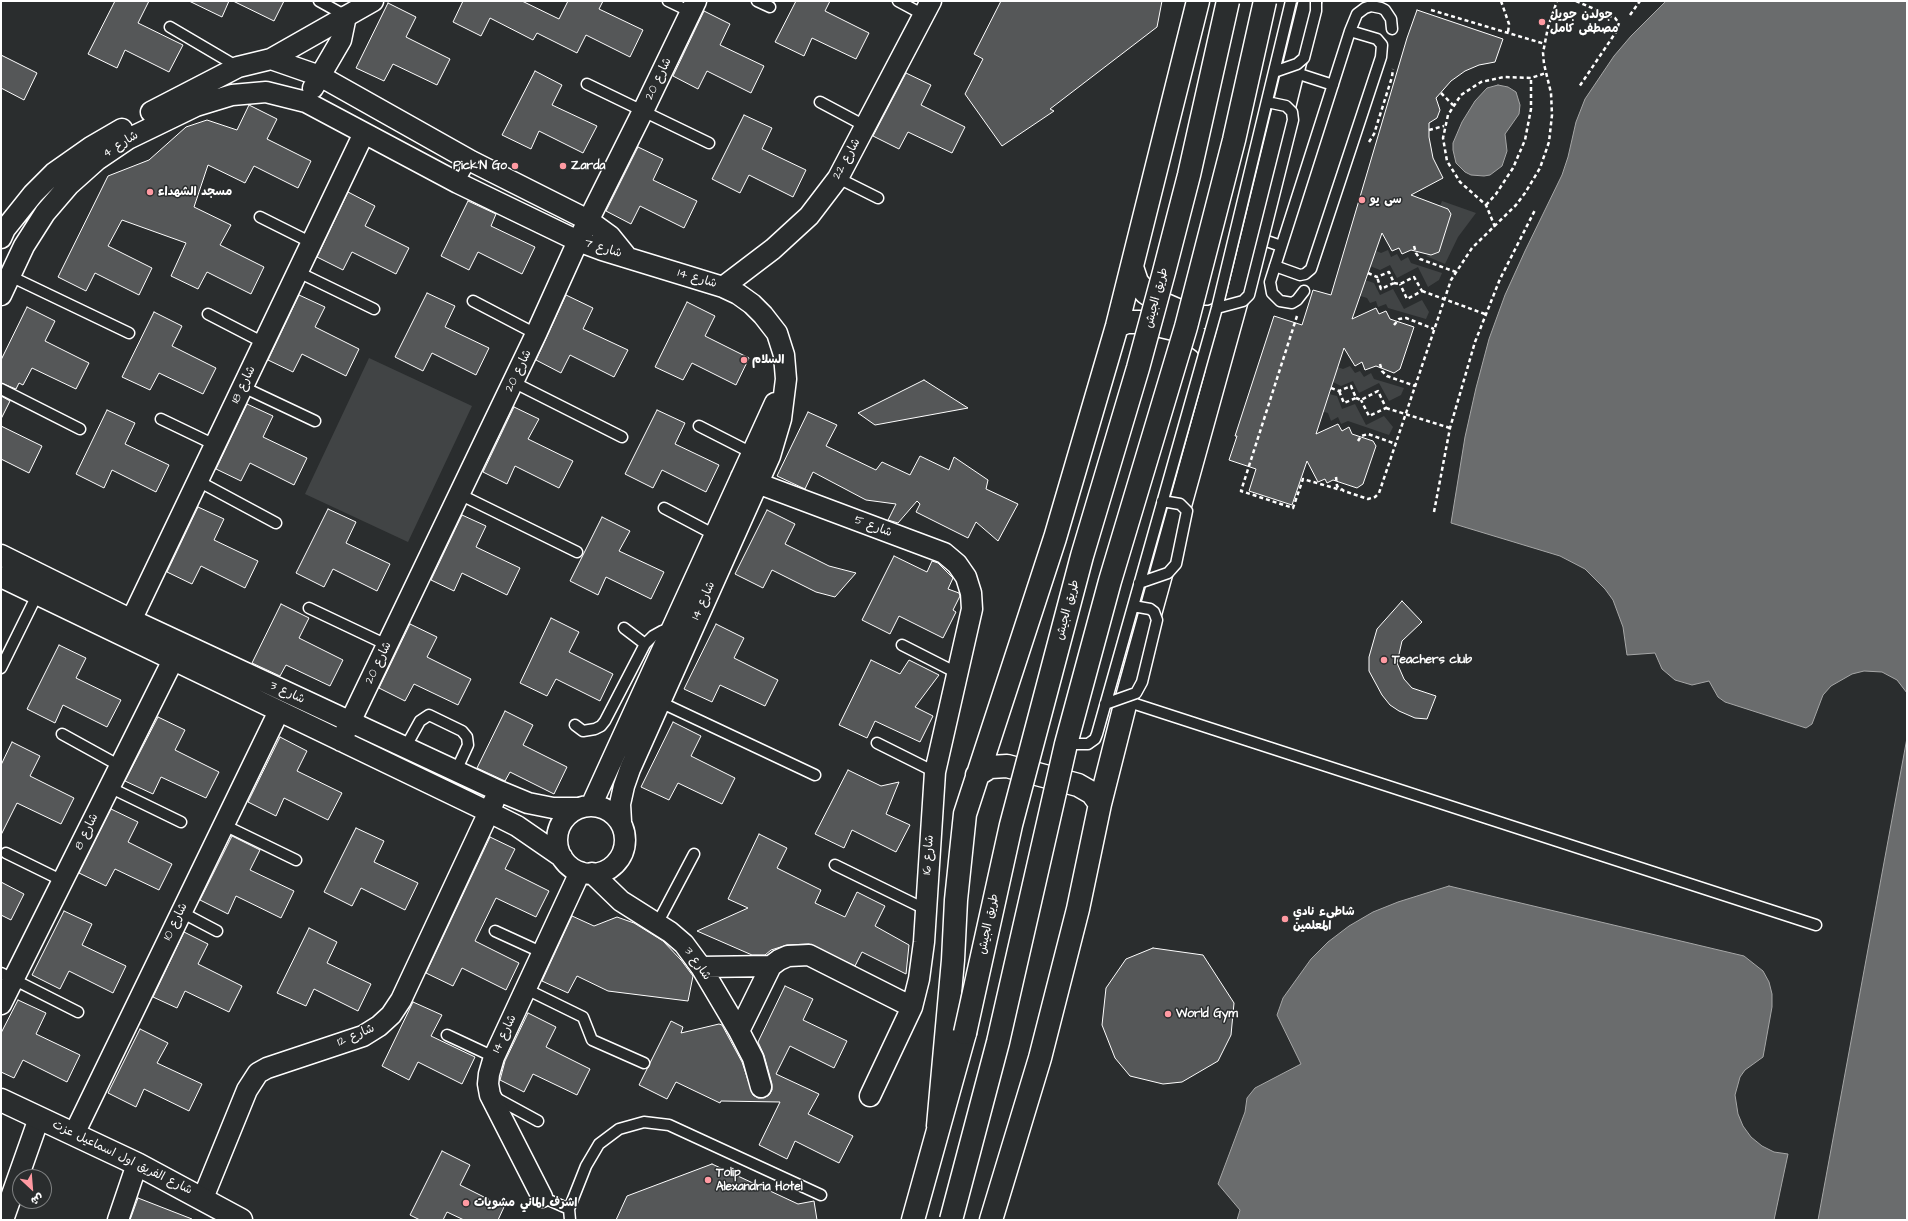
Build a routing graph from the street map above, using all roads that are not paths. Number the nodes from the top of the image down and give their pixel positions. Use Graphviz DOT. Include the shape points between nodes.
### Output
graph roads {
  1 [pos="319,1"];
  2 [pos="373,1"];
  3 [pos="668,1"];
  4 [pos="757,1"];
  5 [pos="898,1"];
  6 [pos="1198,1"];
  7 [pos="1228,1"];
  8 [pos="1264,1"];
  9 [pos="1291,1"];
  10 [pos="1310,1"];
  11 [pos="1316,1"];
  12 [pos="693,6"];
  13 [pos="770,7"];
  14 [pos="928,8"];
  15 [pos="346,16"];
  16 [pos="170,28"];
  17 [pos="1392,29"];
  18 [pos="1350,31"];
  19 [pos="271,59"];
  20 [pos="238,67"];
  21 [pos="1283,72"];
  22 [pos="320,76"];
  23 [pos="587,84"];
  24 [pos="1333,85"];
  25 [pos="306,102"];
  26 [pos="820,102"];
  27 [pos="1267,102"];
  28 [pos="643,111"];
  29 [pos="865,126"];
  30 [pos="364,133"];
  31 [pos="123,135"];
  32 [pos="709,143"];
  33 [pos="471,161"];
  34 [pos="838,178"];
  35 [pos="458,183"];
  36 [pos="878,198"];
  37 [pos="260,217"];
  38 [pos="588,220"];
  39 [pos="2,230"];
  40 [pos="1253,236"];
  41 [pos="578,241"];
  42 [pos="312,243"];
  43 [pos="24,246"];
  44 [pos="1281,246"];
  45 [pos="627,257"];
  46 [pos="1275,266"];
  47 [pos="1132,267"];
  48 [pos="298,272"];
  49 [pos="10,276"];
  50 [pos="723,287"];
  51 [pos="1304,291"];
  52 [pos="1,295"];
  53 [pos="473,301"];
  54 [pos="1226,306"];
  55 [pos="374,309"];
  56 [pos="208,314"];
  57 [pos="1117,326"];
  58 [pos="129,333"];
  59 [pos="536,334"];
  60 [pos="264,343"];
  61 [pos="1217,367"];
  62 [pos="786,379"];
  63 [pos="514,382"];
  64 [pos="243,387"];
  65 [pos="1,389"];
  66 [pos="161,418"];
  67 [pos="315,421"];
  68 [pos="700,426"];
  69 [pos="80,430"];
  70 [pos="622,437"];
  71 [pos="215,445"];
  72 [pos="752,453"];
  73 [pos="749,480"];
  74 [pos="198,481"];
  75 [pos="459,494"];
  76 [pos="1162,501"];
  77 [pos="664,508"];
  78 [pos="276,522"];
  79 [pos="715,535"];
  80 [pos="577,552"];
  81 [pos="1,555"];
  82 [pos="20,565"];
  83 [pos="6,580"];
  84 [pos="1139,583"];
  85 [pos="37,595"];
  86 [pos="1133,606"];
  87 [pos="309,608"];
  88 [pos="972,609"];
  89 [pos="128,628"];
  90 [pos="624,628"];
  91 [pos="672,628"];
  92 [pos="645,644"];
  93 [pos="387,645"];
  94 [pos="902,645"];
  95 [pos="172,660"];
  96 [pos="1,668"];
  97 [pos="957,673"];
  98 [pos="660,702"];
  99 [pos="1116,702"];
  100 [pos="279,711"];
  101 [pos="350,722"];
  102 [pos="575,725"];
  103 [pos="62,734"];
  104 [pos="341,741"];
  105 [pos="877,743"];
  106 [pos="1066,744"];
  107 [pos="405,748"];
  108 [pos="120,766"];
  109 [pos="456,771"];
  110 [pos="934,772"];
  111 [pos="815,775"];
  112 [pos="977,775"];
  113 [pos="109,787"];
  114 [pos="499,791"];
  115 [pos="1100,804"];
  116 [pos="585,807"];
  117 [pos="489,812"];
  118 [pos="181,822"];
  119 [pos="621,822"];
  120 [pos="224,825"];
  121 [pos="6,853"];
  122 [pos="694,854"];
  123 [pos="562,857"];
  124 [pos="296,860"];
  125 [pos="835,865"];
  126 [pos="586,873"];
  127 [pos="62,881"];
  128 [pos="925,909"];
  129 [pos="181,912"];
  130 [pos="657,924"];
  131 [pos="1816,925"];
  132 [pos="217,931"];
  133 [pos="495,931"];
  134 [pos="543,953"];
  135 [pos="771,966"];
  136 [pos="701,967"];
  137 [pos="7,976"];
  138 [pos="526,989"];
  139 [pos="1,1004"];
  140 [pos="912,1008"];
  141 [pos="78,1012"];
  142 [pos="739,1031"];
  143 [pos="447,1035"];
  144 [pos="494,1057"];
  145 [pos="644,1063"];
  146 [pos="761,1087"];
  147 [pos="490,1095"];
  148 [pos="870,1096"];
  149 [pos="1,1100"];
  150 [pos="39,1118"];
  151 [pos="538,1121"];
  152 [pos="938,1126"];
  153 [pos="74,1134"];
  154 [pos="137,1164"];
  155 [pos="821,1195"];
  156 [pos="542,1197"];
  157 [pos="203,1198"];
  158 [pos="569,1209"];
  159 [pos="3,1220"];
  160 [pos="118,1220"];
  161 [pos="241,1220"];
  162 [pos="570,1220"];
  163 [pos="913,1220"];
  164 [pos="951,1220"];
  165 [pos="991,1220"];
  1 -- 15 [label="lane"];
  2 -- 15 [label="street, شارع 4"];
  3 -- 12 [label="lane"];
  4 -- 13 [label="lane"];
  5 -- 14 [label="lane"];
  6 -- 47 [label="main road"];
  7 -- 152 [label="main road, طريق الجيش, bridge" via="1191,168 1136,375 1082,556 1011,825 965,1033"];
  8 -- 106 [label="main road, bridge" via="1232,147 1186,327 1110,582"];
  9 -- 21 [label="lane, bridge"];
  10 -- 21 [label="main road"];
  11 -- 21 [label="lane, bridge" via="1316,11 1304,58"];
  12 -- 28 [label="street, شارع 20"];
  14 -- 29 [label="street, شارع 22"];
  15 -- 19 [label="street, شارع 4"];
  15 -- 22 [label="street" via="341,40"];
  16 -- 20 [label="lane"];
  17 -- 18 [label="lane" via="1392,19 1385,10 1370,6 1357,14"];
  18 -- 24 [label="lane"];
  18 -- 46 [label="lane" via="1377,39 1382,45 1382,57 1311,269 1300,275"];
  19 -- 20 [label="street, شارع 4"];
  19 -- 22 [label="street"];
  20 -- 31 [label="street, شارع 4"];
  21 -- 24 [label="lane"];
  21 -- 27 [label="lane, bridge"];
  21 -- 40 [label="main road"];
  22 -- 25 [label="street"];
  22 -- 33 [label="street, شارع 7"];
  23 -- 28 [label="lane"];
  24 -- 44 [label="lane"];
  25 -- 30 [label="street, شارع 7"];
  25 -- 31 [label="street, شارع 4" via="266,92 232,95 196,106"];
  26 -- 29 [label="lane"];
  27 -- 54 [label="lane, bridge"];
  27 -- 54 [label="lane, bridge" via="1286,106 1292,112 1293,120 1250,295 1243,301"];
  28 -- 32 [label="lane"];
  28 -- 38 [label="street, شارع 20"];
  29 -- 34 [label="street, شارع 22"];
  30 -- 35 [label="street, شارع 7"];
  30 -- 42 [label="street, شارع 18"];
  31 -- 39 [label="street, شارع 4" via="91,147 54,173"];
  31 -- 43 [label="street, شارع 4" via="69,185 45,213"];
  33 -- 35 [label="lane"];
  33 -- 38 [label="street, شارع 7"];
  34 -- 36 [label="lane"];
  34 -- 50 [label="street, شارع 22" via="809,216 773,249"];
  35 -- 41 [label="street, شارع 7"];
  37 -- 42 [label="lane"];
  38 -- 41 [label="street, شارع 20"];
  38 -- 45 [label="street, شارع 7" via="610,236"];
  39 -- 43 [label="street"];
  40 -- 44 [label="lane"];
  40 -- 54 [label="main road"];
  41 -- 45 [label="street, شارع 7"];
  41 -- 59 [label="street, شارع 20"];
  42 -- 48 [label="street, شارع 18"];
  43 -- 49 [label="street, شارع 4"];
  44 -- 46 [label="lane"];
  45 -- 50 [label="street, شارع 14"];
  46 -- 51 [label="lane" via="1270,288 1275,298 1292,302"];
  47 -- 54 [label="main road" via="1137,282 1146,293 1159,302 1189,315 1210,316 1224,312"];
  47 -- 57 [label="main road"];
  48 -- 55 [label="lane"];
  48 -- 60 [label="street, شارع 18"];
  49 -- 52 [label="street, شارع 4"];
  49 -- 58 [label="lane"];
  50 -- 62 [label="street, شارع 14" via="752,304 776,333 784,355"];
  53 -- 59 [label="lane"];
  54 -- 61 [label="main road"];
  54 -- 76 [label="lane, bridge"];
  56 -- 60 [label="lane"];
  57 -- 61 [label="main road" via="1127,322 1144,322 1191,333 1205,343"];
  57 -- 112 [label="main road" via="1055,538"];
  59 -- 63 [label="street, شارع 20"];
  60 -- 64 [label="street, شارع 18"];
  61 -- 99 [label="main road"];
  62 -- 72 [label="street, شارع 14"];
  62 -- 73 [label="street, شارع 14" via="781,419 770,456"];
  63 -- 70 [label="lane"];
  63 -- 75 [label="street, شارع 20"];
  64 -- 67 [label="lane"];
  64 -- 71 [label="street, شارع 18"];
  65 -- 69 [label="lane"];
  66 -- 71 [label="lane"];
  68 -- 72 [label="lane"];
  71 -- 74 [label="street, شارع 18"];
  72 -- 73 [label="street, شارع 14"];
  73 -- 79 [label="street, شارع 14"];
  73 -- 88 [label="street, شارع 5" via="944,553 957,564 966,577 971,592"];
  73 -- 98 [label="street, شارع 14"];
  74 -- 78 [label="lane"];
  74 -- 89 [label="street, شارع 18"];
  75 -- 80 [label="lane"];
  75 -- 93 [label="street, شارع 20"];
  76 -- 84 [label="lane, bridge"];
  76 -- 84 [label="lane, bridge" via="1183,505 1187,511 1176,564 1168,573"];
  77 -- 79 [label="lane"];
  79 -- 91 [label="street, شارع 14"];
  81 -- 82 [label="street, شارع 3"];
  82 -- 83 [label="street"];
  82 -- 89 [label="street, شارع 3"];
  83 -- 85 [label="street, شارع 3"];
  84 -- 86 [label="lane, bridge"];
  85 -- 89 [label="street, شارع 3"];
  85 -- 96 [label="lane"];
  86 -- 99 [label="lane, bridge"];
  86 -- 99 [label="lane, bridge" via="1150,609 1157,620 1142,682 1136,693"];
  87 -- 93 [label="lane"];
  88 -- 97 [label="street, شارع 16"];
  89 -- 95 [label="street, شارع 3"];
  89 -- 101 [label="street, شارع 3"];
  90 -- 92 [label="lane"];
  91 -- 92 [label="lane" via="653,636"];
  91 -- 116 [label="street, شارع 14"];
  92 -- 102 [label="lane" via="605,721 589,731 583,731"];
  93 -- 101 [label="street, شارع 20"];
  94 -- 97 [label="lane"];
  95 -- 100 [label="street, شارع 3"];
  95 -- 108 [label="street, شارع 8"];
  97 -- 110 [label="street, شارع 16"];
  98 -- 111 [label="lane"];
  98 -- 119 [label="street, شارع 14" via="624,786 620,804"];
  99 -- 106 [label="lane, bridge" via="1093,741 1085,745"];
  99 -- 115 [label="main road"];
  99 -- 131 [label="lane"];
  100 -- 104 [label="street, شارع 3"];
  100 -- 120 [label="street, شارع 10"];
  101 -- 104 [label="street, شارع 20"];
  101 -- 107 [label="street, شارع 3"];
  103 -- 108 [label="lane"];
  104 -- 117 [label="street, شارع 3"];
  105 -- 110 [label="lane"];
  106 -- 164 [label="main road, bridge" via="998,1042"];
  107 -- 109 [label="street, شارع 3"];
  107 -- 109 [label="lane" via="420,720 428,716 462,731 467,737 468,745"];
  108 -- 113 [label="street, شارع 8"];
  109 -- 114 [label="street, شارع 3"];
  110 -- 128 [label="street, شارع 16"];
  112 -- 115 [label="main road" via="990,767 1007,766 1078,785 1092,793"];
  112 -- 152 [label="main road" via="965,814"];
  113 -- 118 [label="lane"];
  113 -- 127 [label="street, شارع 8"];
  114 -- 116 [label="street, شارع 3" via="528,803 553,808"];
  114 -- 117 [label="street, شارع 12"];
  115 -- 165 [label="main road" via="1078,909 1040,1058"];
  116 -- 119 [label="street" via="608,810"];
  116 -- 123 [label="street" via="569,814 562,823 558,834 558,846"];
  117 -- 123 [label="street, شارع 3" via="523,829"];
  117 -- 157 [label="street, شارع 12" via="401,1000 391,1015 363,1036 258,1073 248,1090"];
  119 -- 126 [label="street" via="625,833 625,845 621,856 614,865 604,871"];
  120 -- 124 [label="lane"];
  120 -- 129 [label="street, شارع 10"];
  121 -- 127 [label="lane"];
  122 -- 130 [label="lane"];
  123 -- 126 [label="street" via="570,866"];
  125 -- 128 [label="lane"];
  126 -- 130 [label="street, شارع 3" via="621,901"];
  126 -- 134 [label="street, شارع 14"];
  127 -- 137 [label="street, شارع 8"];
  128 -- 140 [label="street, شارع 16" via="924,942"];
  129 -- 132 [label="lane"];
  129 -- 153 [label="street, شارع 10"];
  130 -- 136 [label="street, شارع 3" via="684,944"];
  133 -- 134 [label="lane"];
  134 -- 138 [label="street, شارع 14"];
  135 -- 136 [label="street"];
  135 -- 140 [label="street" via="788,956 809,955"];
  135 -- 142 [label="street"];
  136 -- 142 [label="street, شارع 3"];
  137 -- 139 [label="street, شارع 8"];
  137 -- 141 [label="lane"];
  138 -- 144 [label="street, شارع 14"];
  138 -- 145 [label="lane" via="583,1017 592,1040"];
  140 -- 148 [label="street, شارع 16"];
  142 -- 146 [label="street, شارع 3" via="753,1058"];
  143 -- 144 [label="lane"];
  144 -- 147 [label="street, شارع 14" via="488,1074"];
  147 -- 151 [label="lane"];
  147 -- 156 [label="street, شارع 14"];
  149 -- 150 [label="main road, شارع الفريق اول اسماعيل عزت"];
  150 -- 153 [label="main road, شارع الفريق اول اسماعيل عزت"];
  150 -- 159 [label="street"];
  152 -- 163 [label="main road, طريق الجيش"];
  153 -- 154 [label="main road, شارع الفريق اول اسماعيل عزت"];
  154 -- 157 [label="main road, شارع الفريق اول اسماعيل عزت"];
  154 -- 160 [label="street"];
  155 -- 158 [label="lane" via="669,1125 644,1122 619,1129 599,1144 586,1166"];
  156 -- 158 [label="lane"];
  157 -- 161 [label="main road, شارع الفريق اول اسماعيل عزت"];
  158 -- 162 [label="lane"];
}
